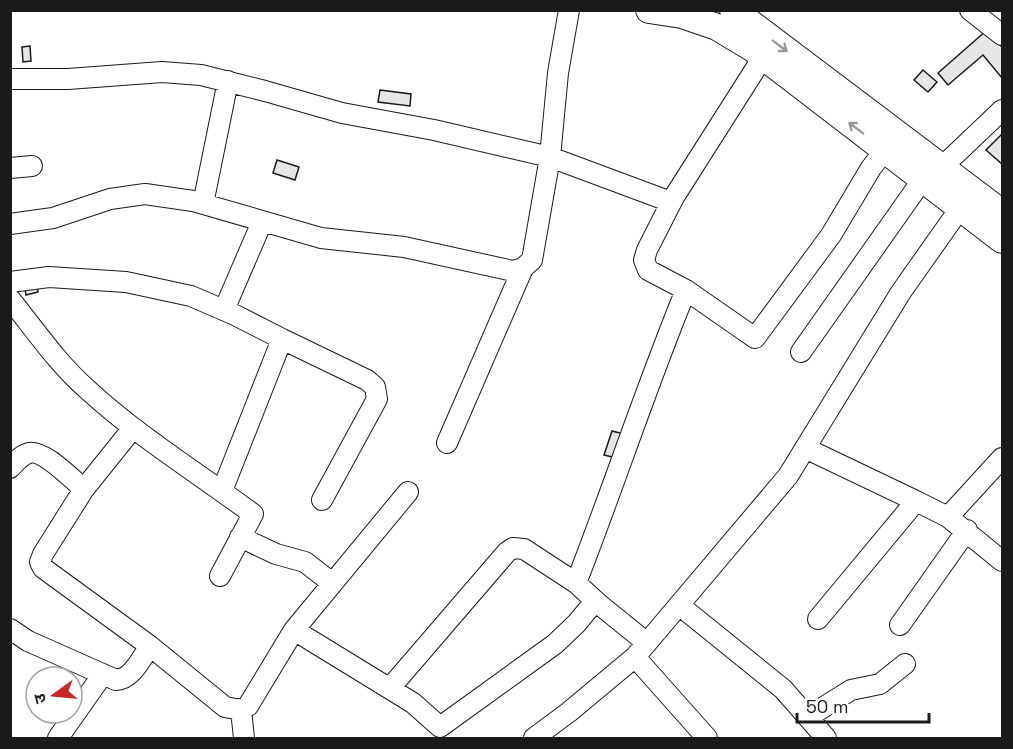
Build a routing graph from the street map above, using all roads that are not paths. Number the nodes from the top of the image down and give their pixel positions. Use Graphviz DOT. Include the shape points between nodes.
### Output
graph roads {
  1 [pos="569,10"];
  2 [pos="649,10"];
  3 [pos="733,10"];
  4 [pos="970,10"];
  5 [pos="1002,35"];
  6 [pos="763,57"];
  7 [pos="10,79"];
  8 [pos="228,81"];
  9 [pos="1002,111"];
  10 [pos="885,150"];
  11 [pos="550,157"];
  12 [pos="32,166"];
  13 [pos="10,168"];
  14 [pos="932,173"];
  15 [pos="967,199"];
  16 [pos="671,202"];
  17 [pos="203,204"];
  18 [pos="1002,213"];
  19 [pos="262,222"];
  20 [pos="10,224"];
  21 [pos="1002,240"];
  22 [pos="523,268"];
  23 [pos="10,282"];
  24 [pos="686,290"];
  25 [pos="10,299"];
  26 [pos="224,310"];
  27 [pos="282,339"];
  28 [pos="801,352"];
  29 [pos="133,428"];
  30 [pos="447,443"];
  31 [pos="805,448"];
  32 [pos="1002,458"];
  33 [pos="10,468"];
  34 [pos="84,489"];
  35 [pos="222,491"];
  36 [pos="408,492"];
  37 [pos="322,500"];
  38 [pos="916,501"];
  39 [pos="948,517"];
  40 [pos="967,530"];
  41 [pos="240,537"];
  42 [pos="1002,561"];
  43 [pos="220,576"];
  44 [pos="332,583"];
  45 [pos="576,583"];
  46 [pos="595,601"];
  47 [pos="679,605"];
  48 [pos="818,619"];
  49 [pos="900,625"];
  50 [pos="10,629"];
  51 [pos="294,630"];
  52 [pos="150,646"];
  53 [pos="641,650"];
  54 [pos="905,664"];
  55 [pos="103,674"];
  56 [pos="390,688"];
  57 [pos="241,710"];
  58 [pos="808,717"];
  59 [pos="441,735"];
  60 [pos="700,736"];
  61 [pos="58,738"];
  62 [pos="244,738"];
  63 [pos="534,738"];
  64 [pos="826,738"];
  1 -- 11 [label="street"];
  2 -- 6 [label="main road" via="682,15 717,27"];
  3 -- 14 [label="main road, one-way"];
  4 -- 5 [label="street"];
  10 -- 6 [label="main road, one-way"];
  6 -- 16 [label="street"];
  7 -- 8 [label="street" via="162,72"];
  8 -- 11 [label="street" via="342,113"];
  8 -- 17 [label="street"];
  9 -- 14 [label="street"];
  10 -- 14 [label="main road"];
  10 -- 24 [label="street" via="831,235 755,339"];
  11 -- 16 [label="street"];
  11 -- 22 [label="street" via="532,260"];
  12 -- 13 [label="street"];
  14 -- 15 [label="main road"];
  14 -- 28 [label="street"];
  15 -- 18 [label="main road"];
  15 -- 21 [label="main road"];
  15 -- 31 [label="street" via="901,292"];
  16 -- 24 [label="street" via="644,260 648,270"];
  17 -- 19 [label="street"];
  17 -- 20 [label="street" via="146,194 110,199 53,218"];
  19 -- 22 [label="street" via="321,238 404,247 513,271"];
  19 -- 26 [label="street"];
  22 -- 30 [label="street"];
  23 -- 26 [label="street" via="49,277 126,282 191,296"];
  24 -- 45 [label="street"];
  25 -- 29 [label="street" via="72,375"];
  26 -- 27 [label="street"];
  27 -- 35 [label="street"];
  27 -- 37 [label="street" via="368,380 375,387 377,399"];
  29 -- 34 [label="street"];
  29 -- 35 [label="street"];
  31 -- 38 [label="street"];
  31 -- 47 [label="street" via="788,476"];
  32 -- 39 [label="street"];
  33 -- 34 [label="street" via="22,456 40,453"];
  34 -- 52 [label="street" via="40,562"];
  35 -- 41 [label="street" via="253,514"];
  36 -- 44 [label="street"];
  38 -- 39 [label="street"];
  38 -- 48 [label="street"];
  39 -- 40 [label="street"];
  40 -- 42 [label="street"];
  40 -- 49 [label="street"];
  41 -- 43 [label="street"];
  41 -- 44 [label="street" via="305,562"];
  44 -- 51 [label="street"];
  45 -- 46 [label="street"];
  45 -- 56 [label="street" via="524,549 513,548"];
  46 -- 53 [label="street"];
  46 -- 59 [label="street" via="555,644"];
  47 -- 53 [label="street"];
  47 -- 58 [label="street" via="783,689"];
  50 -- 55 [label="street"];
  51 -- 56 [label="street"];
  51 -- 57 [label="street" via="248,706"];
  52 -- 55 [label="street" via="123,679"];
  52 -- 57 [label="street" via="225,706"];
  53 -- 60 [label="street"];
  53 -- 63 [label="street"];
  54 -- 58 [label="street" via="880,684 851,690"];
  55 -- 61 [label="street"];
  56 -- 59 [label="street" via="413,703"];
  57 -- 62 [label="street"];
  58 -- 64 [label="street"];
}
